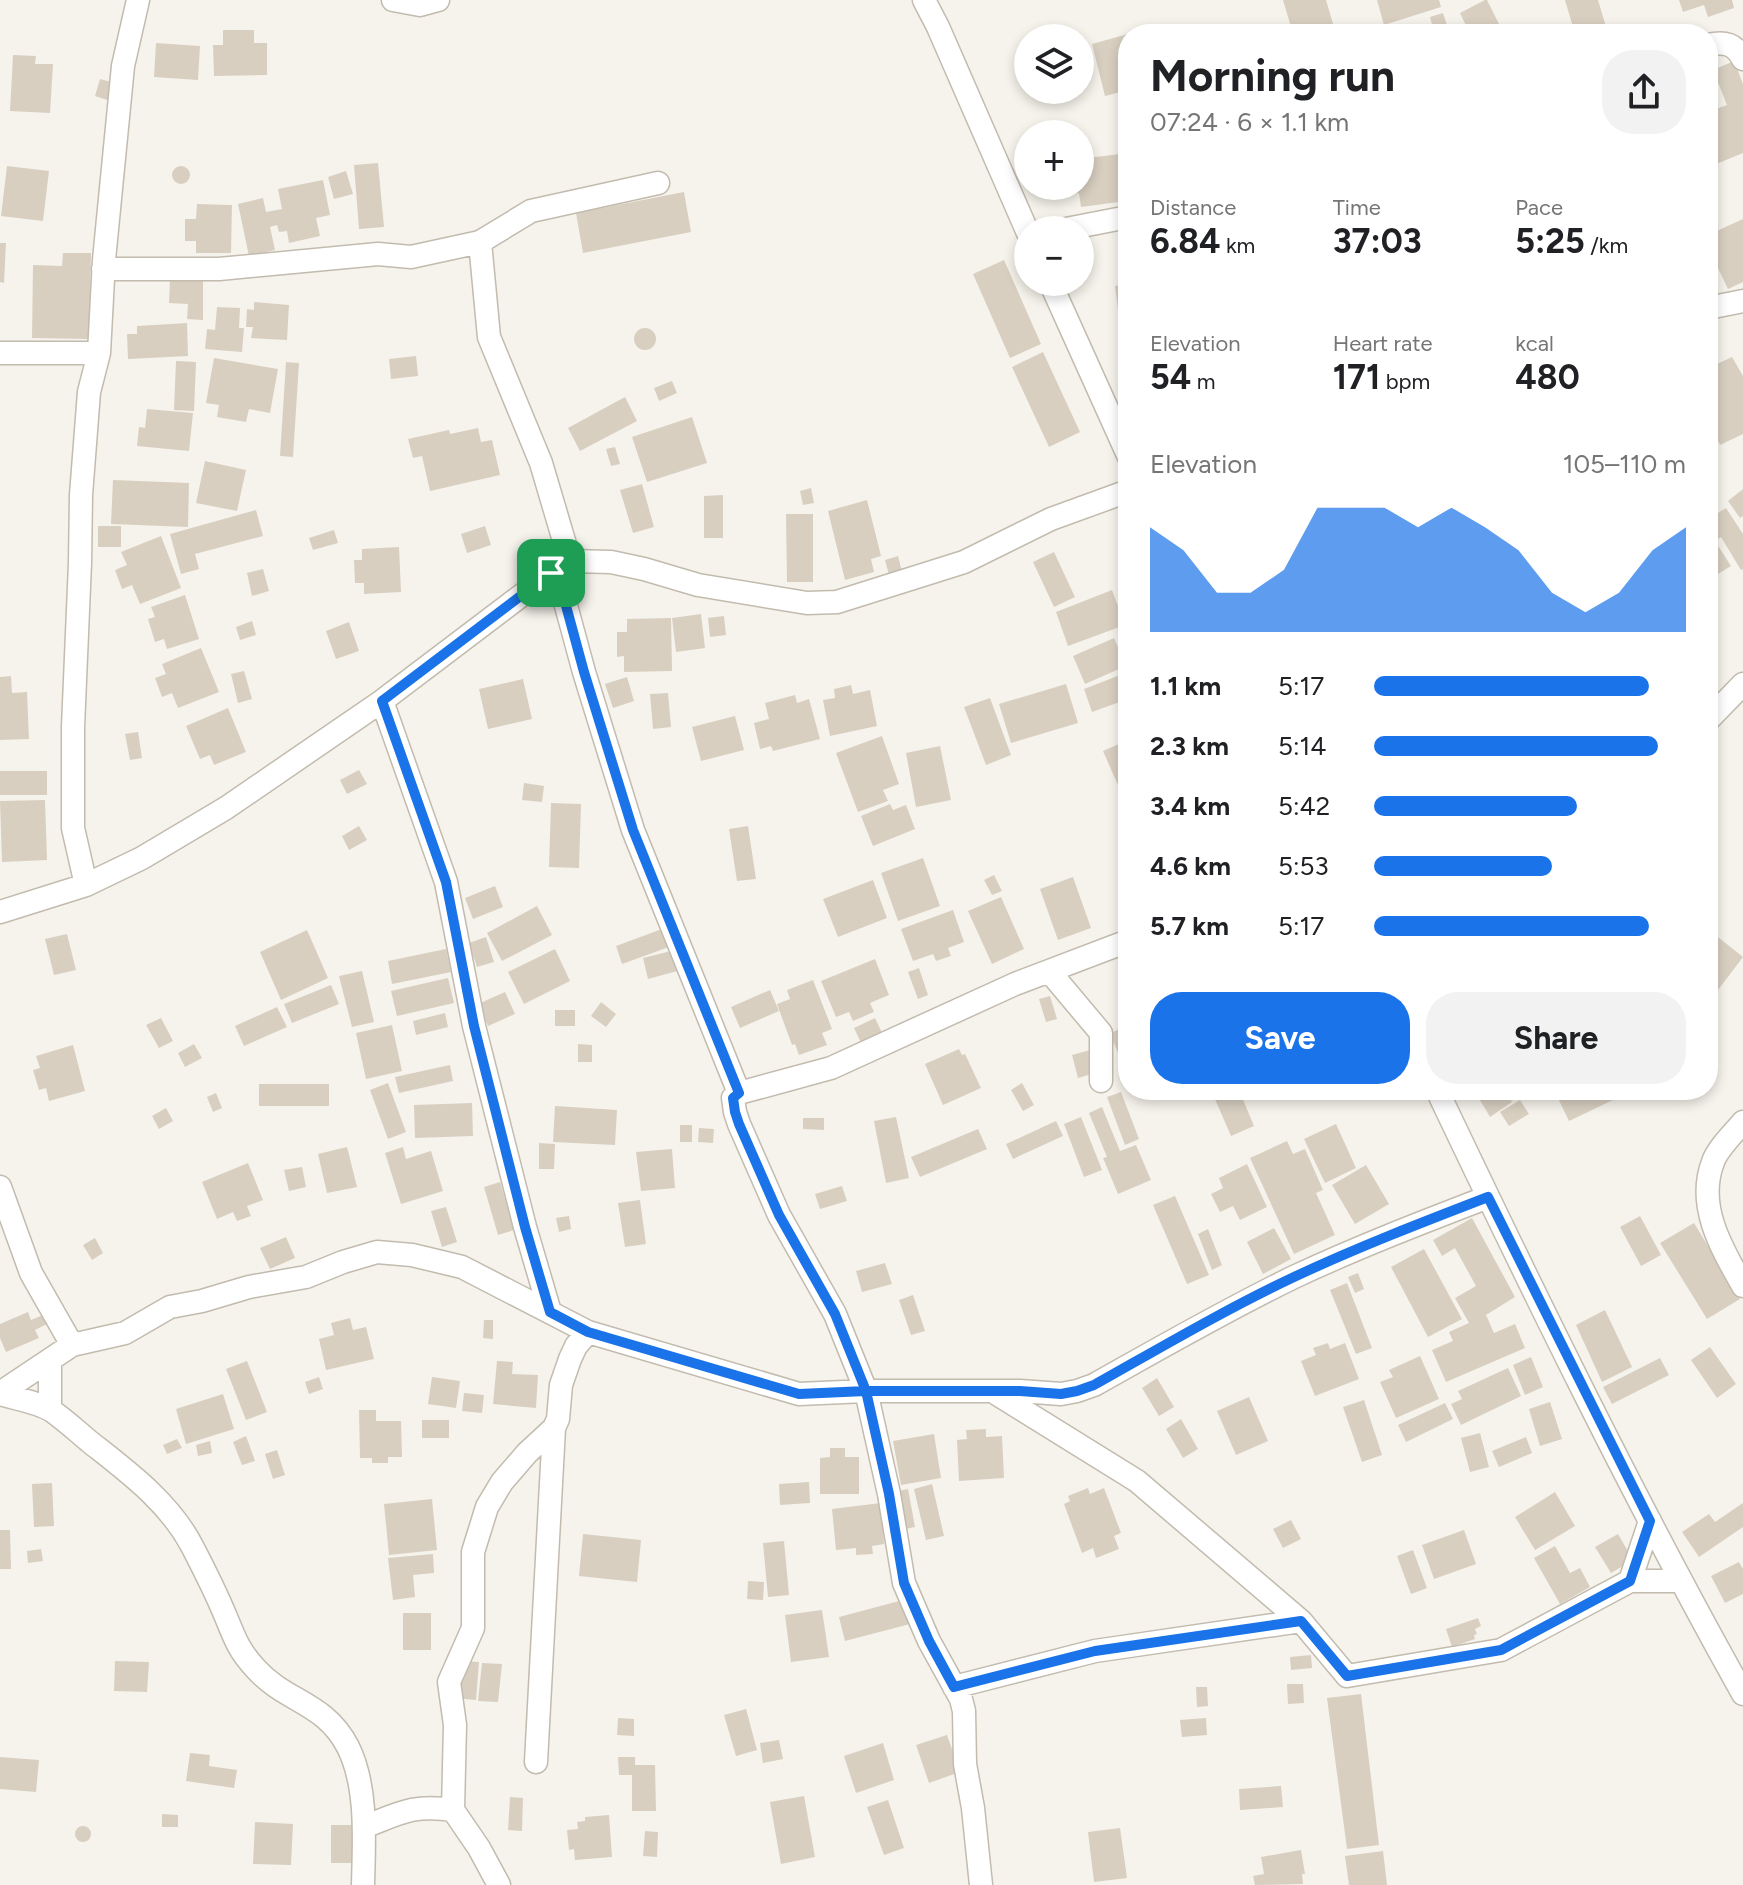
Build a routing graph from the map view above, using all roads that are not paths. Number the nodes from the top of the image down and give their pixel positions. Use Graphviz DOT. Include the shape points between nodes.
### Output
graph roads {
  1 [pos="138,0"];
  2 [pos="393,0"];
  3 [pos="438,0"];
  4 [pos="924,0"];
  5 [pos="1718,45"];
  6 [pos="1743,59"];
  7 [pos="658,183"];
  8 [pos="1021,216"];
  9 [pos="1118,219"];
  10 [pos="1094,224"];
  11 [pos="480,242"];
  12 [pos="103,269"];
  13 [pos="1056,296"];
  14 [pos="1743,301"];
  15 [pos="1718,306"];
  16 [pos="0,353"];
  17 [pos="99,353"];
  18 [pos="1118,433"];
  19 [pos="1118,495"];
  20 [pos="561,567"];
  21 [pos="1743,684"];
  22 [pos="382,701"];
  23 [pos="1718,710"];
  24 [pos="86,885"];
  25 [pos="0,912"];
  26 [pos="1118,945"];
  27 [pos="1049,971"];
  28 [pos="1101,1081"];
  29 [pos="739,1093"];
  30 [pos="1442,1100"];
  31 [pos="1743,1122"];
  32 [pos="0,1187"];
  33 [pos="1488,1197"];
  34 [pos="1743,1286"];
  35 [pos="550,1312"];
  36 [pos="588,1332"];
  37 [pos="72,1345"];
  38 [pos="50,1361"];
  39 [pos="866,1391"];
  40 [pos="991,1391"];
  41 [pos="0,1394"];
  42 [pos="50,1409"];
  43 [pos="554,1428"];
  44 [pos="1650,1521"];
  45 [pos="1630,1581"];
  46 [pos="1680,1581"];
  47 [pos="1301,1621"];
  48 [pos="954,1687"];
  49 [pos="1743,1694"];
  50 [pos="536,1762"];
  51 [pos="453,1810"];
  52 [pos="364,1827"];
  53 [pos="363,1885"];
  54 [pos="499,1885"];
  55 [pos="981,1885"];
  1 -- 12 [label="street" via="123,66"];
  2 -- 3 [label="street" via="420,5"];
  4 -- 8 [label="street"];
  5 -- 6 [label="street" via="1730,44"];
  7 -- 11 [label="street" via="531,211"];
  9 -- 10 [label="street"];
  11 -- 12 [label="street" via="411,257 378,254 219,269"];
  11 -- 20 [label="street" via="489,337 541,463"];
  12 -- 17 [label="street"];
  13 -- 18 [label="street"];
  14 -- 15 [label="street"];
  16 -- 17 [label="street"];
  17 -- 24 [label="street" via="89,392 81,495 73,727 73,828"];
  19 -- 20 [label="street" via="1051,519 964,562 837,602 807,603 698,585 611,562"];
  20 -- 22 [label="street"];
  20 -- 29 [label="street" via="562,591 584,672 633,830"];
  21 -- 23 [label="street"];
  22 -- 24 [label="street" via="226,808"];
  22 -- 35 [label="street" via="446,882 474,1026"];
  24 -- 25 [label="street"];
  26 -- 27 [label="street"];
  27 -- 28 [label="street" via="1101,1033"];
  27 -- 29 [label="street" via="831,1068"];
  29 -- 39 [label="street" via="733,1098 739,1124 779,1215 835,1314"];
  30 -- 33 [label="street"];
  31 -- 34 [label="street" via="1713,1160 1708,1187 1720,1244"];
  32 -- 37 [label="street" via="31,1273"];
  33 -- 40 [label="street" via="1293,1277 1094,1385 1061,1394"];
  33 -- 44 [label="street"];
  35 -- 36 [label="street"];
  35 -- 37 [label="street" via="462,1267 377,1252 306,1277 170,1307 125,1333"];
  36 -- 39 [label="street" via="799,1394"];
  36 -- 43 [label="street" via="570,1359"];
  37 -- 38 [label="street"];
  38 -- 41 [label="street"];
  38 -- 42 [label="street"];
  39 -- 40 [label="street"];
  39 -- 48 [label="street" via="904,1583"];
  40 -- 47 [label="street" via="1137,1481"];
  41 -- 42 [label="street"];
  42 -- 52 [label="street" via="161,1502 190,1543 235,1643 256,1670 330,1720 348,1748 359,1781"];
  43 -- 50 [label="street"];
  43 -- 51 [label="street" via="502,1482 487,1507 473,1552 473,1628 449,1682 455,1725"];
  44 -- 45 [label="street"];
  44 -- 46 [label="street"];
  45 -- 46 [label="street"];
  45 -- 47 [label="street" via="1501,1650 1347,1676"];
  46 -- 49 [label="street"];
  47 -- 48 [label="street" via="1095,1651"];
  48 -- 55 [label="street" via="964,1711 965,1764"];
  51 -- 52 [label="street" via="412,1809"];
  51 -- 54 [label="street"];
  52 -- 53 [label="street"];
}
